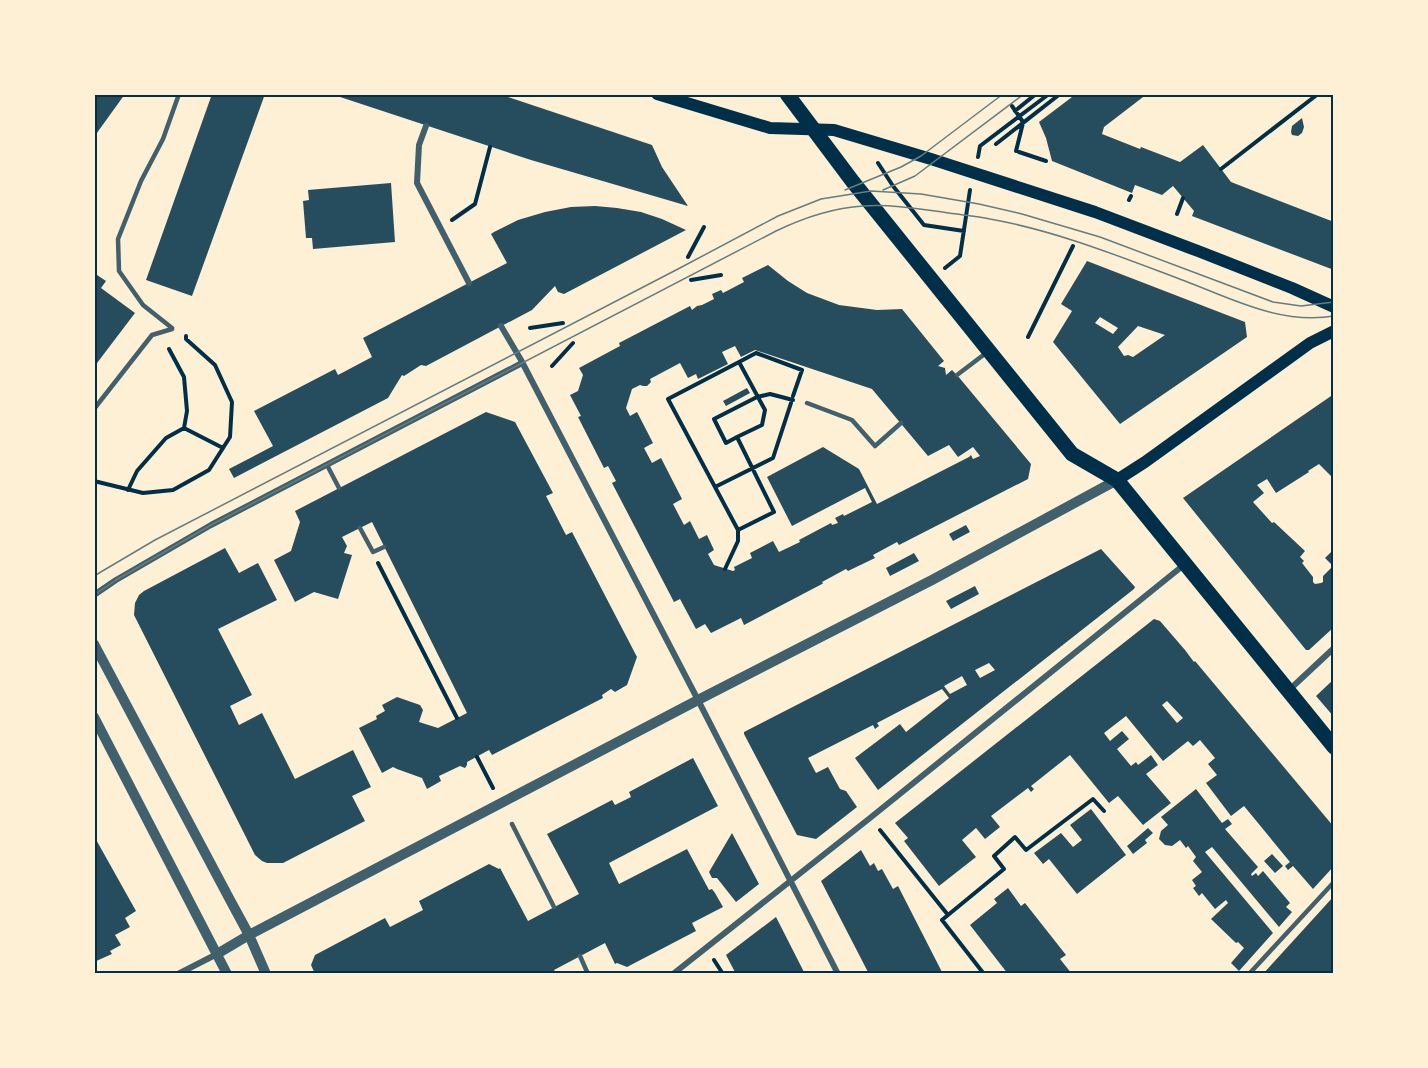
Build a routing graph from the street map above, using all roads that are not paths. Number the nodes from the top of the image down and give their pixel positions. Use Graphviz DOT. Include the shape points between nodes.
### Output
graph roads {
  1 [pos="179,94"];
  2 [pos="657,94"];
  3 [pos="787,94"];
  4 [pos="426,126"];
  5 [pos="813,130"];
  6 [pos="469,283"];
  7 [pos="1334,307"];
  8 [pos="501,326"];
  9 [pos="1334,332"];
  10 [pos="988,351"];
  11 [pos="522,363"];
  12 [pos="957,375"];
  13 [pos="807,403"];
  14 [pos="94,409"];
  15 [pos="901,423"];
  16 [pos="327,465"];
  17 [pos="1117,480"];
  18 [pos="339,488"];
  19 [pos="360,528"];
  20 [pos="384,547"];
  21 [pos="1185,564"];
  22 [pos="94,595"];
  23 [pos="94,644"];
  24 [pos="1334,648"];
  25 [pos="1288,691"];
  26 [pos="698,700"];
  27 [pos="94,717"];
  28 [pos="1334,747"];
  29 [pos="512,824"];
  30 [pos="790,881"];
  31 [pos="1334,882"];
  32 [pos="554,907"];
  33 [pos="249,935"];
  34 [pos="217,954"];
  35 [pos="580,956"];
  36 [pos="178,974"];
  37 [pos="227,974"];
  38 [pos="266,974"];
  39 [pos="588,974"];
  40 [pos="673,974"];
  41 [pos="838,974"];
  42 [pos="1249,974"];
  1 -- 14 [label="lane" via="118,238 119,271 143,305 172,328 152,335"];
  2 -- 5 [label="main road" via="770,128"];
  3 -- 5 [label="main road"];
  4 -- 6 [label="street" via="418,145 417,183"];
  5 -- 7 [label="main road" via="834,130 1066,202 1198,250"];
  5 -- 10 [label="main road"];
  8 -- 11 [label="street"];
  9 -- 17 [label="main road" via="1310,343"];
  10 -- 12 [label="lane"];
  10 -- 17 [label="main road" via="1072,454"];
  11 -- 16 [label="street"];
  11 -- 26 [label="street"];
  13 -- 15 [label="lane" via="852,420 875,446"];
  16 -- 18 [label="lane"];
  16 -- 22 [label="street" via="211,525"];
  17 -- 21 [label="main road"];
  17 -- 26 [label="street"];
  19 -- 20 [label="lane" via="373,552"];
  21 -- 25 [label="main road"];
  21 -- 30 [label="street"];
  23 -- 33 [label="street"];
  24 -- 25 [label="street"];
  25 -- 28 [label="main road"];
  26 -- 30 [label="street"];
  26 -- 33 [label="street"];
  27 -- 34 [label="street"];
  29 -- 32 [label="lane"];
  30 -- 40 [label="street"];
  30 -- 41 [label="street"];
  31 -- 42 [label="lane"];
  33 -- 34 [label="street"];
  33 -- 38 [label="street"];
  34 -- 36 [label="street"];
  34 -- 37 [label="street"];
  35 -- 39 [label="lane"];
}
